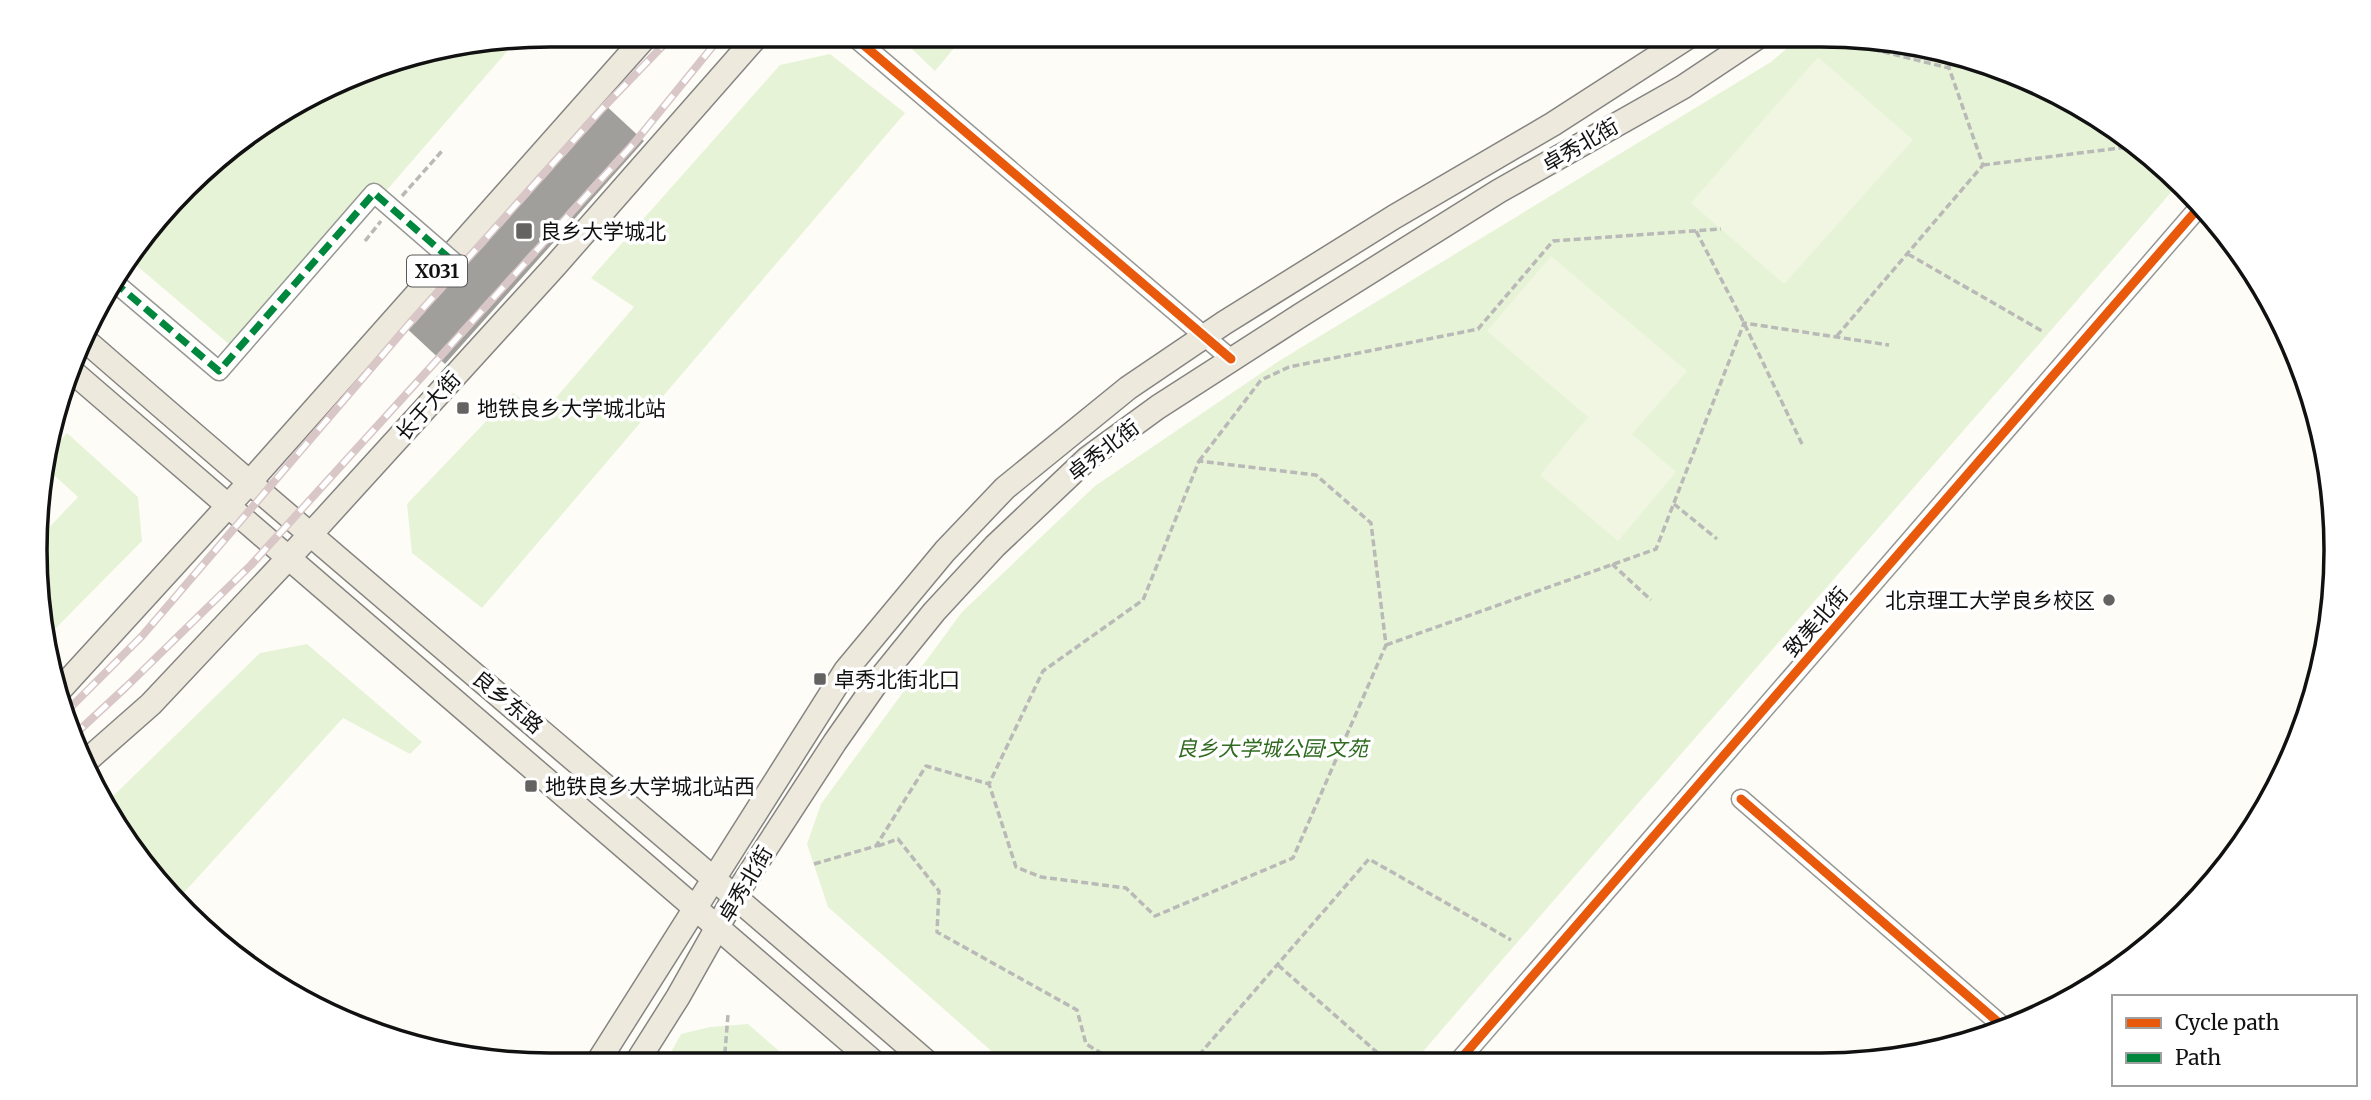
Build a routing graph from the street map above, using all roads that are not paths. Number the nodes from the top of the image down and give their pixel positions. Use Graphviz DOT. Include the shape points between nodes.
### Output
graph roads {
  1 [pos="636,47"];
  2 [pos="747,47"];
  3 [pos="866,47"];
  4 [pos="1672,47"];
  5 [pos="1743,47"];
  6 [pos="2194,213"];
  7 [pos="456,264"];
  8 [pos="121,288"];
  9 [pos="1206,336"];
  10 [pos="91,346"];
  11 [pos="1231,359"];
  12 [pos="78,377"];
  13 [pos="249,483"];
  14 [pos="227,507"];
  15 [pos="310,535"];
  16 [pos="288,558"];
  17 [pos="65,684"];
  18 [pos="92,756"];
  19 [pos="1741,799"];
  20 [pos="715,877"];
  21 [pos="735,896"];
  22 [pos="695,908"];
  23 [pos="718,929"];
  24 [pos="1996,1021"];
  25 [pos="604,1053"];
  26 [pos="642,1053"];
  27 [pos="863,1053"];
  28 [pos="916,1053"];
  29 [pos="1466,1053"];
  1 -- 13 [label="main road, X031"];
  2 -- 15 [label="main road, 长于大街"];
  3 -- 9 [label="street"];
  4 -- 9 [label="main road, 卓秀北街"];
  5 -- 11 [label="main road, 卓秀北街" via="1683,87 1499,191"];
  6 -- 29 [label="street, 致美北街"];
  7 -- 8 [label="street, bridge" via="374,193 219,372"];
  9 -- 11 [label="street"];
  9 -- 20 [label="main road, 卓秀北街" via="1070,433 1005,488 945,551 846,670"];
  10 -- 13 [label="main road, 良乡东路"];
  11 -- 21 [label="main road, 卓秀北街" via="1088,458 951,593 875,685"];
  12 -- 14 [label="main road, 良乡东路"];
  13 -- 14 [label="main road, X031"];
  13 -- 15 [label="main road, 良乡东路"];
  14 -- 16 [label="main road, 良乡东路"];
  14 -- 17 [label="main road, X031"];
  15 -- 16 [label="main road, 长于大街"];
  15 -- 20 [label="main road, 良乡东路"];
  16 -- 18 [label="main road, 长于大街" via="151,704"];
  16 -- 22 [label="main road, 良乡东路"];
  19 -- 24 [label="street"];
  20 -- 21 [label="main road, 良乡东路"];
  20 -- 22 [label="main road, 卓秀北街"];
  21 -- 23 [label="main road, 卓秀北街"];
  21 -- 28 [label="main road, 良乡东路"];
  22 -- 23 [label="main road, 良乡东路"];
  22 -- 25 [label="main road, 卓秀北街"];
  23 -- 26 [label="main road, 卓秀北街"];
  23 -- 27 [label="main road, 良乡东路"];
}
